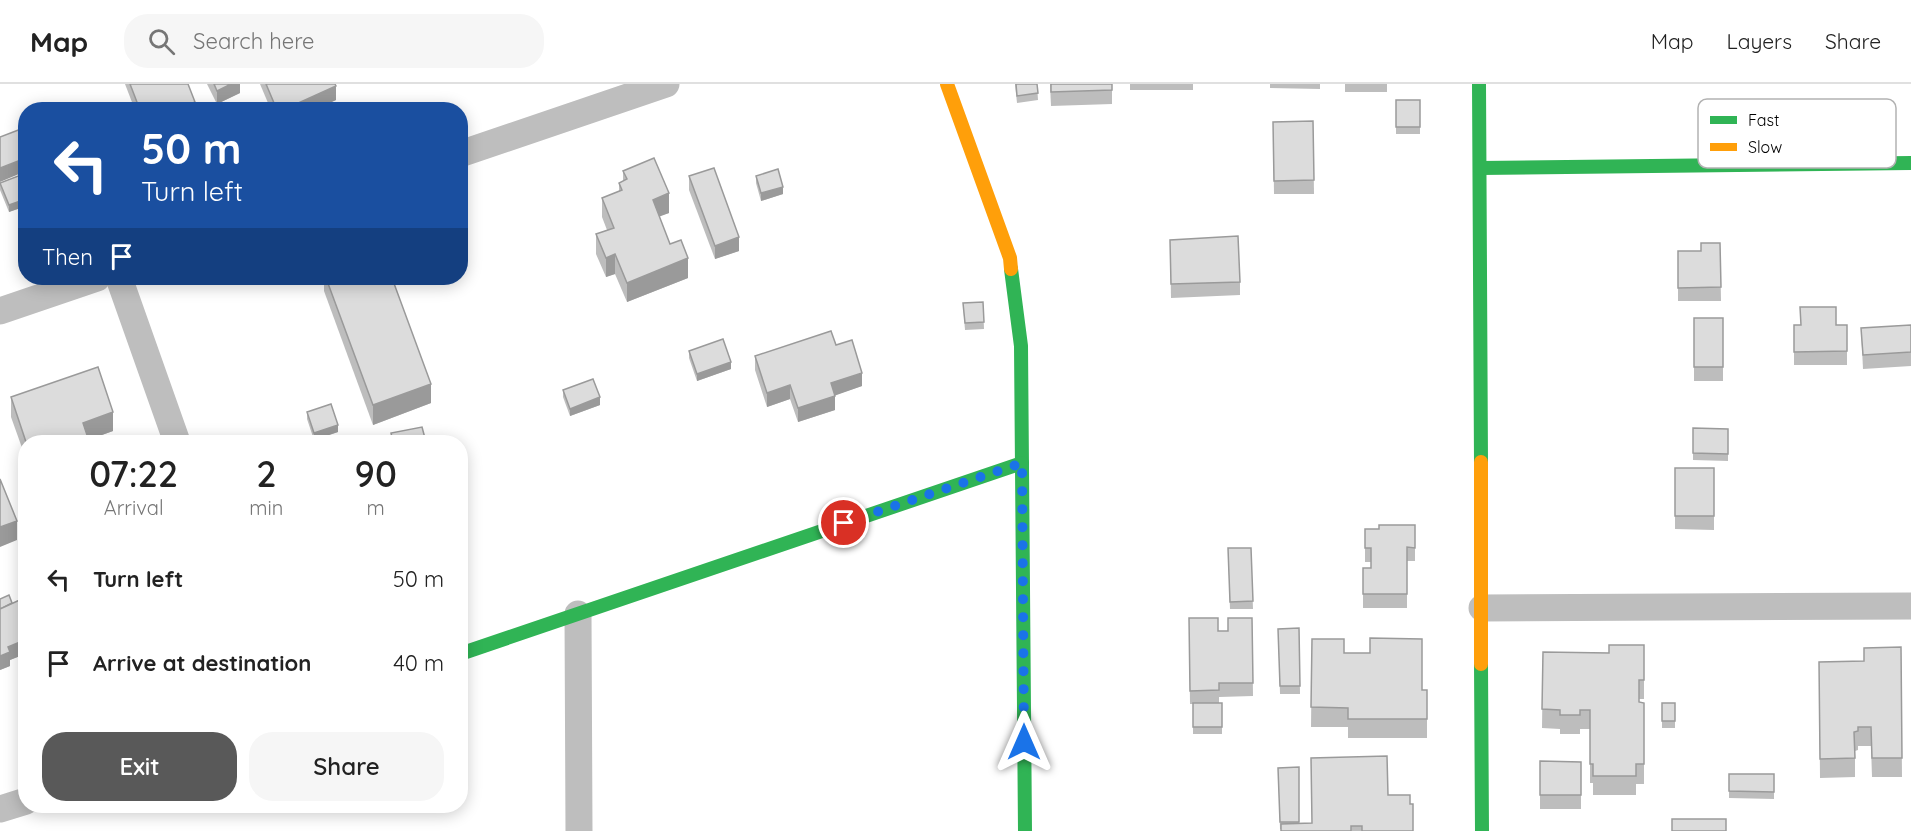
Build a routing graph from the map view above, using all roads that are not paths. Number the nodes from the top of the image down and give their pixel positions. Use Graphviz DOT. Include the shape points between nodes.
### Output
graph roads {
  1 [pos="666,84"];
  2 [pos="947,84"];
  3 [pos="1479,84"];
  4 [pos="638,88"];
  5 [pos="468,151"];
  6 [pos="1896,163"];
  7 [pos="1911,163"];
  8 [pos="1698,165"];
  9 [pos="1480,168"];
  10 [pos="76,285"];
  11 [pos="121,285"];
  12 [pos="0,310"];
  13 [pos="175,435"];
  14 [pos="1022,463"];
  15 [pos="1911,606"];
  16 [pos="1482,608"];
  17 [pos="578,614"];
  18 [pos="468,651"];
  19 [pos="18,803"];
  20 [pos="0,809"];
  21 [pos="579,831"];
  22 [pos="1024,831"];
  23 [pos="1482,831"];
  1 -- 4 [label="street"];
  2 -- 14 [label="street" via="1010,258 1021,346"];
  3 -- 9 [label="street"];
  4 -- 5 [label="street"];
  6 -- 7 [label="street"];
  8 -- 9 [label="street"];
  9 -- 16 [label="street"];
  10 -- 12 [label="street"];
  11 -- 13 [label="street"];
  14 -- 17 [label="street"];
  14 -- 22 [label="street"];
  15 -- 16 [label="street"];
  16 -- 23 [label="street"];
  17 -- 18 [label="street"];
  17 -- 21 [label="street"];
  19 -- 20 [label="street"];
}
